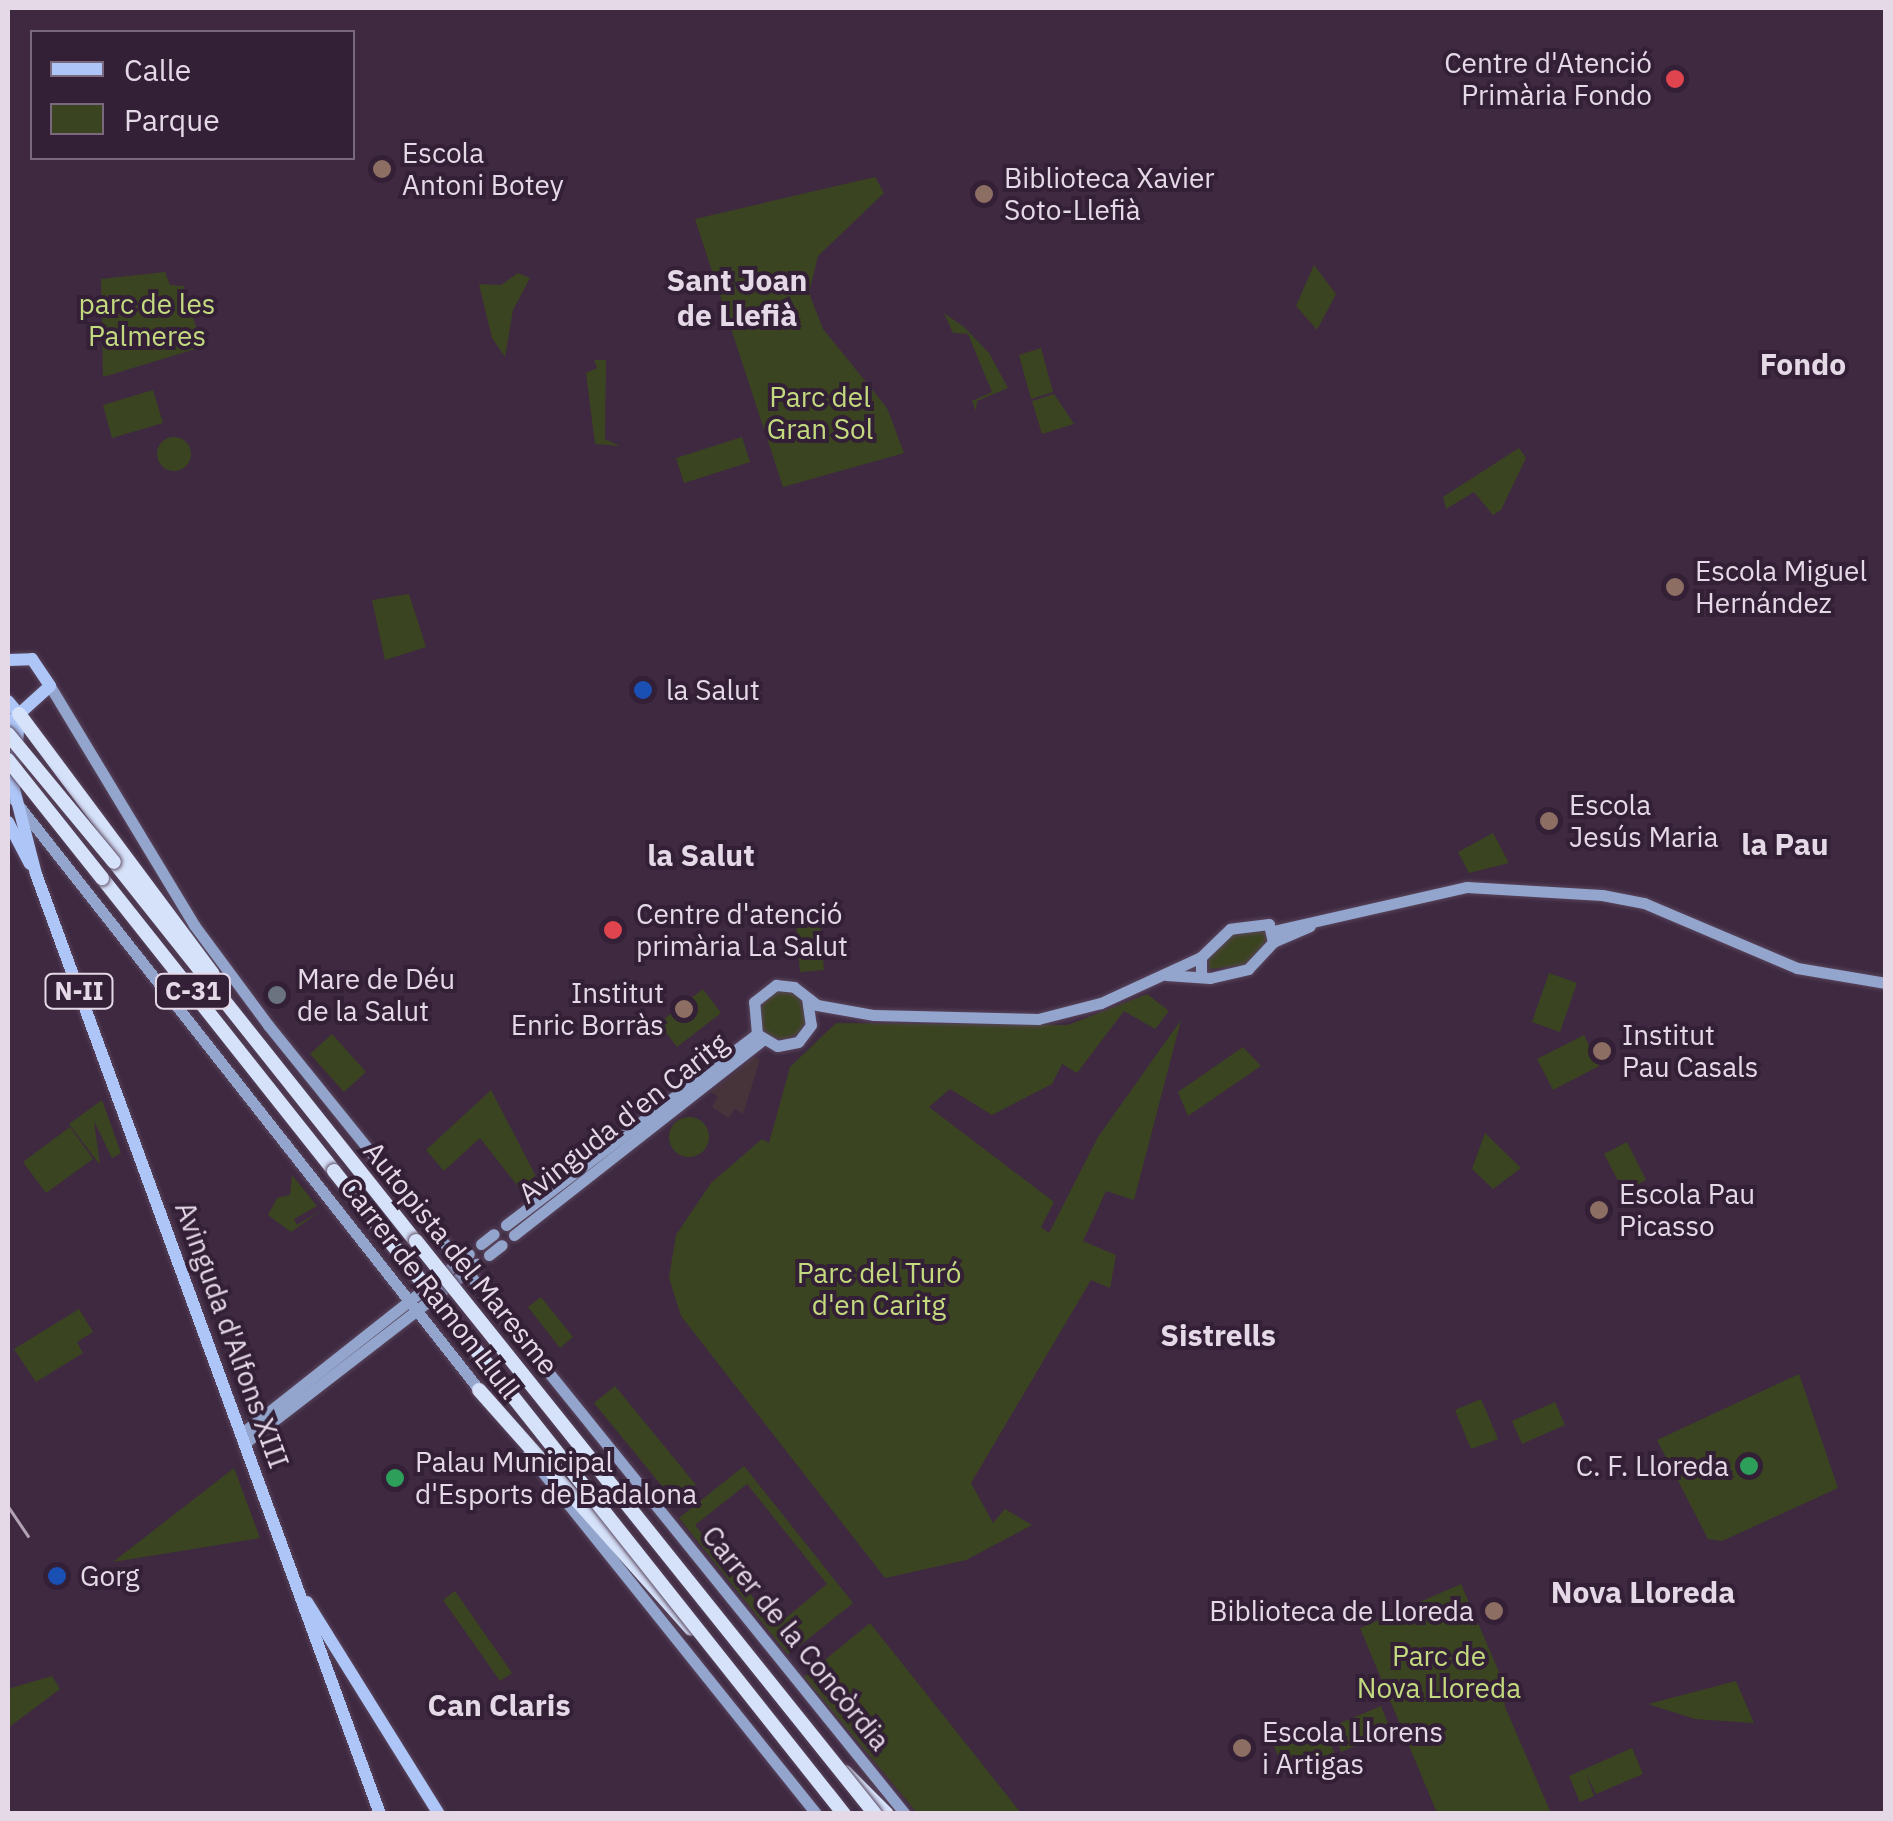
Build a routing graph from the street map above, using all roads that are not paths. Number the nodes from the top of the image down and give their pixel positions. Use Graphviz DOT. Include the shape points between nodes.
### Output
graph roads {
  1 [pos="8,660"];
  2 [pos="50,686"];
  3 [pos="8,700"];
  4 [pos="13,719"];
  5 [pos="8,734"];
  6 [pos="8,760"];
  7 [pos="12,797"];
  8 [pos="8,822"];
  9 [pos="36,874"];
  10 [pos="1273,936"];
  11 [pos="1202,956"];
  12 [pos="1201,974"];
  13 [pos="1157,978"];
  14 [pos="1886,983"];
  15 [pos="808,998"];
  16 [pos="843,1011"];
  17 [pos="236,1013"];
  18 [pos="811,1025"];
  19 [pos="760,1037"];
  20 [pos="510,1230"];
  21 [pos="498,1240"];
  22 [pos="485,1249"];
  23 [pos="468,1262"];
  24 [pos="412,1307"];
  25 [pos="479,1390"];
  26 [pos="244,1438"];
  27 [pos="300,1592"];
  28 [pos="728,1664"];
  29 [pos="836,1766"];
  30 [pos="380,1814"];
  31 [pos="439,1814"];
  32 [pos="816,1814"];
  33 [pos="844,1814"];
  34 [pos="875,1814"];
  35 [pos="887,1814"];
  36 [pos="906,1814"];
  1 -- 2 [label="main road" via="32,658"];
  2 -- 4 [label="main road"];
  2 -- 23 [label="street, Carrer de la Concòrdia" via="268,1026"];
  3 -- 4 [label="main road"];
  4 -- 7 [label="main road, Avinguda d'Alfons XIII / N-II"];
  4 -- 17 [label="highway" via="91,802"];
  5 -- 17 [label="highway, Autopista del Maresme / C-31, bridge"];
  6 -- 28 [label="highway, Autopista del Maresme / C-31, bridge"];
  7 -- 9 [label="main road, Avinguda d'Alfons XIII / N-II"];
  7 -- 24 [label="street, Carrer de Ramon Llull"];
  8 -- 9 [label="main road, Avinguda d'Alfons XIII / N-II"];
  9 -- 26 [label="main road, Avinguda d'Alfons XIII / N-II"];
  10 -- 11 [label="street" via="1264,919 1242,924"];
  10 -- 12 [label="street" via="1248,969"];
  10 -- 14 [label="street" via="1467,887 1620,896 1797,968"];
  11 -- 12 [label="street"];
  11 -- 13 [label="street"];
  12 -- 13 [label="street"];
  13 -- 16 [label="street" via="1038,1019"];
  15 -- 16 [label="street"];
  15 -- 18 [label="street"];
  15 -- 19 [label="street" via="794,987 767,988 751,1012"];
  16 -- 18 [label="street"];
  17 -- 29 [label="highway, Autopista del Maresme / C-31, bridge"];
  18 -- 19 [label="street" via="790,1046"];
  19 -- 20 [label="street, Avinguda d'en Caritg"];
  21 -- 22 [label="street"];
  23 -- 24 [label="street"];
  23 -- 36 [label="street, Carrer de la Concòrdia"];
  24 -- 25 [label="street, Carrer de Ramon Llull"];
  24 -- 26 [label="street"];
  25 -- 28 [label="highway, bridge"];
  25 -- 32 [label="street, Carrer de Ramon Llull"];
  26 -- 27 [label="main road, Avinguda d'Alfons XIII / N-II"];
  27 -- 30 [label="main road, Avinguda d'Alfons XIII / N-II"];
  27 -- 31 [label="main road, N-II"];
  28 -- 33 [label="highway, Autopista del Maresme / C-31, bridge"];
  29 -- 34 [label="highway, Autopista del Maresme / C-31, bridge"];
  29 -- 35 [label="highway, bridge"];
}
